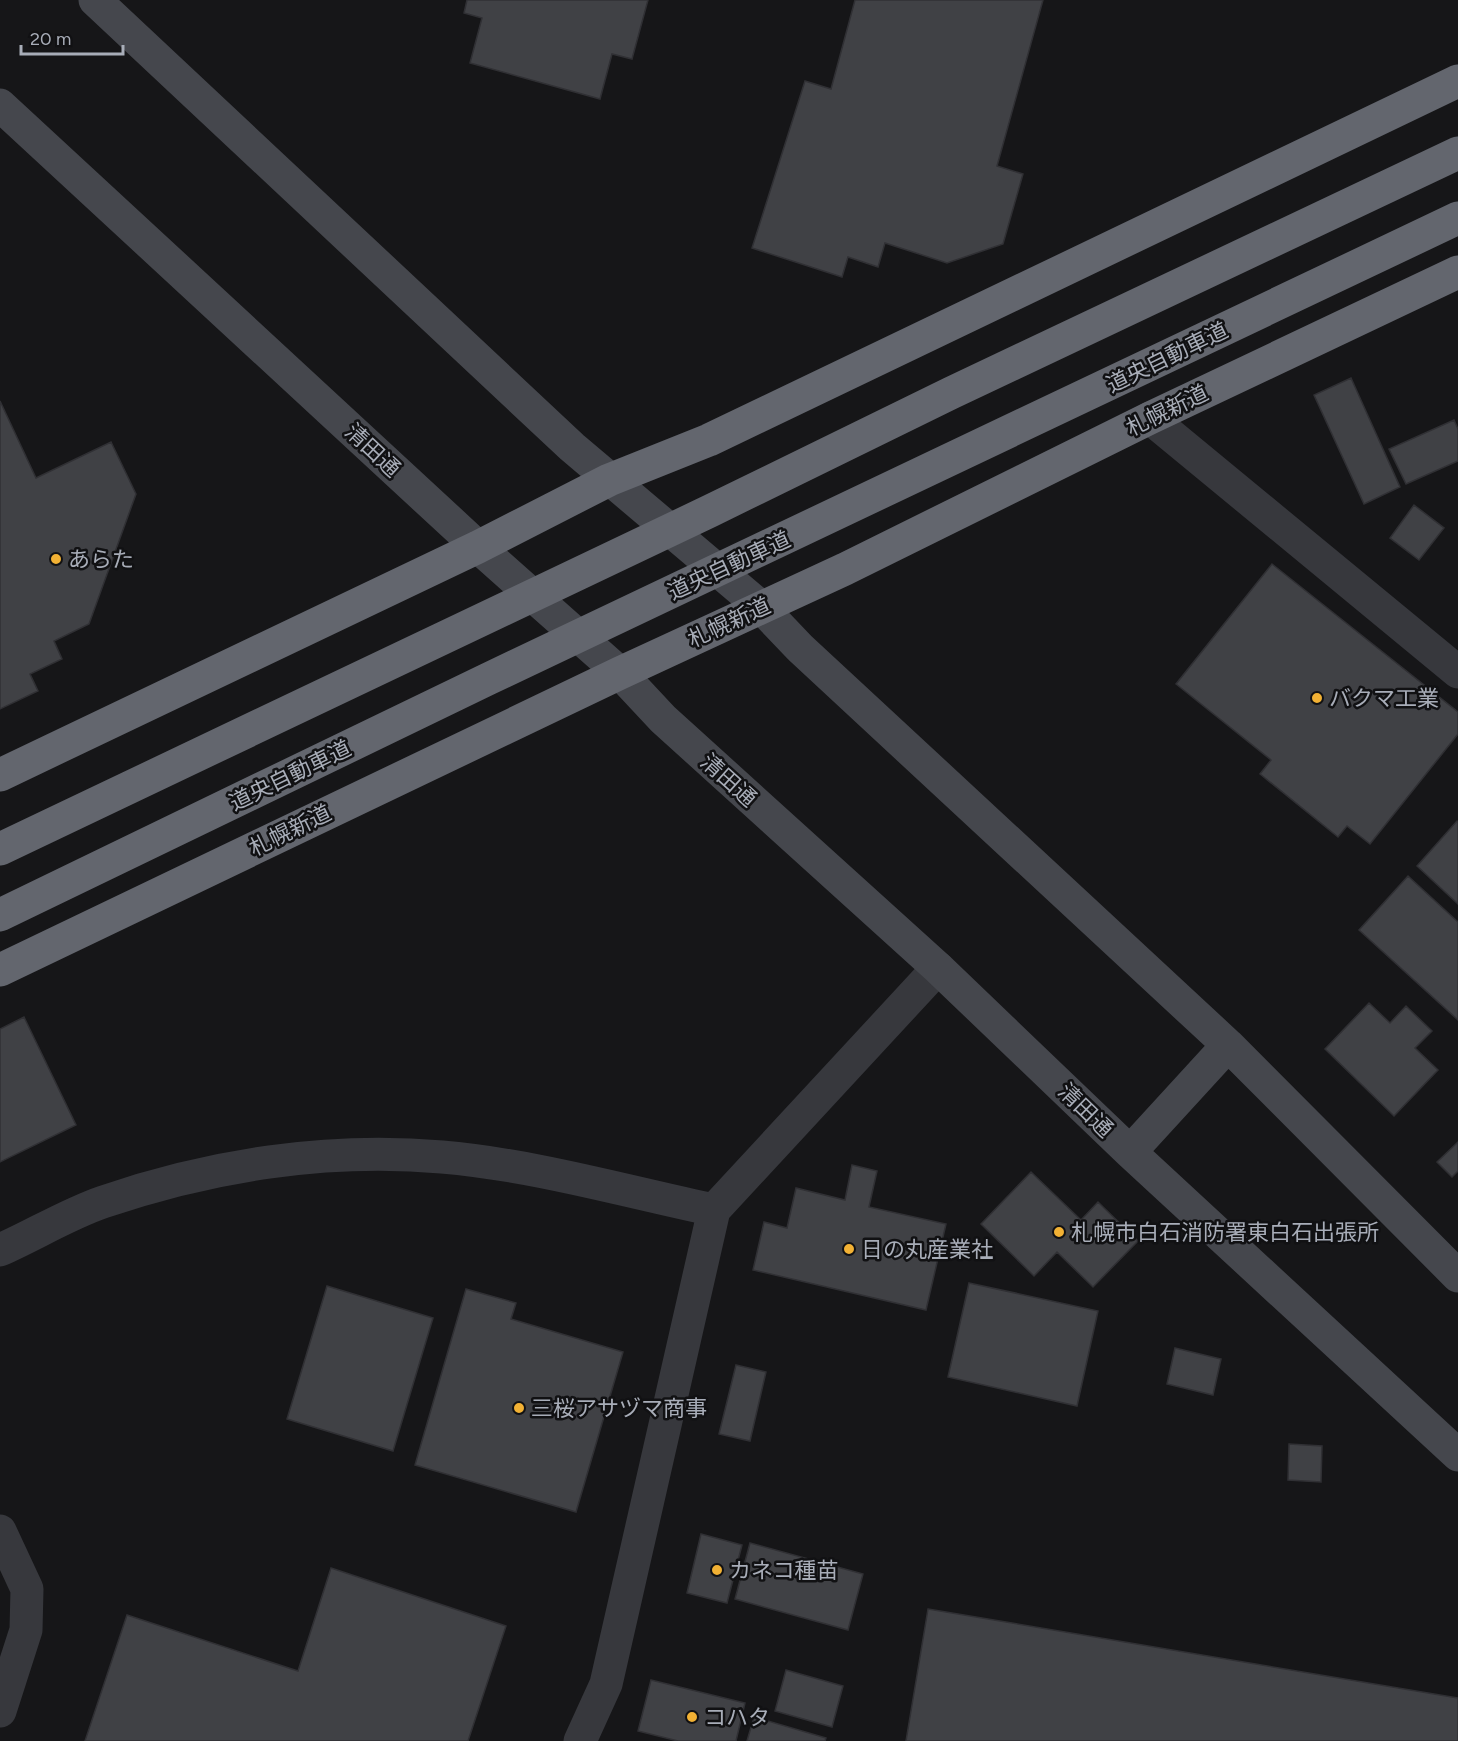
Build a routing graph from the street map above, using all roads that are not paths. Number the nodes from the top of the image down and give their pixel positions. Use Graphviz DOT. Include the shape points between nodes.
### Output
graph roads {
  1 [pos="95,0"];
  2 [pos="1458,81"];
  3 [pos="0,105"];
  4 [pos="1458,153"];
  5 [pos="1458,218"];
  6 [pos="1458,272"];
  7 [pos="1150,418"];
  8 [pos="609,480"];
  9 [pos="478,547"];
  10 [pos="761,607"];
  11 [pos="1458,672"];
  12 [pos="620,673"];
  13 [pos="0,775"];
  14 [pos="0,849"];
  15 [pos="0,915"];
  16 [pos="938,968"];
  17 [pos="0,970"];
  18 [pos="1228,1045"];
  19 [pos="1130,1152"];
  20 [pos="714,1210"];
  21 [pos="0,1250"];
  22 [pos="1458,1276"];
  23 [pos="1458,1455"];
  24 [pos="0,1531"];
  25 [pos="0,1711"];
  26 [pos="580,1741"];
  1 -- 8 [label="street"];
  2 -- 8 [label="highway" via="709,440"];
  3 -- 9 [label="street, 清田通"];
  4 -- 14 [label="highway, bridge"];
  5 -- 15 [label="highway, 道央自動車道, bridge"];
  6 -- 7 [label="highway, 札幌新道"];
  7 -- 10 [label="highway, 札幌新道"];
  7 -- 11 [label="street"];
  8 -- 9 [label="highway"];
  8 -- 10 [label="street"];
  9 -- 12 [label="street, 清田通"];
  9 -- 13 [label="highway"];
  10 -- 12 [label="highway, 札幌新道"];
  10 -- 18 [label="street" via="800,648"];
  12 -- 16 [label="street, 清田通" via="663,719"];
  12 -- 17 [label="highway, 札幌新道"];
  16 -- 19 [label="street, 清田通"];
  16 -- 20 [label="street"];
  18 -- 19 [label="street"];
  18 -- 22 [label="street"];
  19 -- 23 [label="street, 清田通"];
  20 -- 21 [label="street" via="504,1165 370,1154 234,1168 167,1183 101,1203"];
  20 -- 26 [label="street" via="606,1684"];
  24 -- 25 [label="street" via="27,1589 26,1630"];
}
